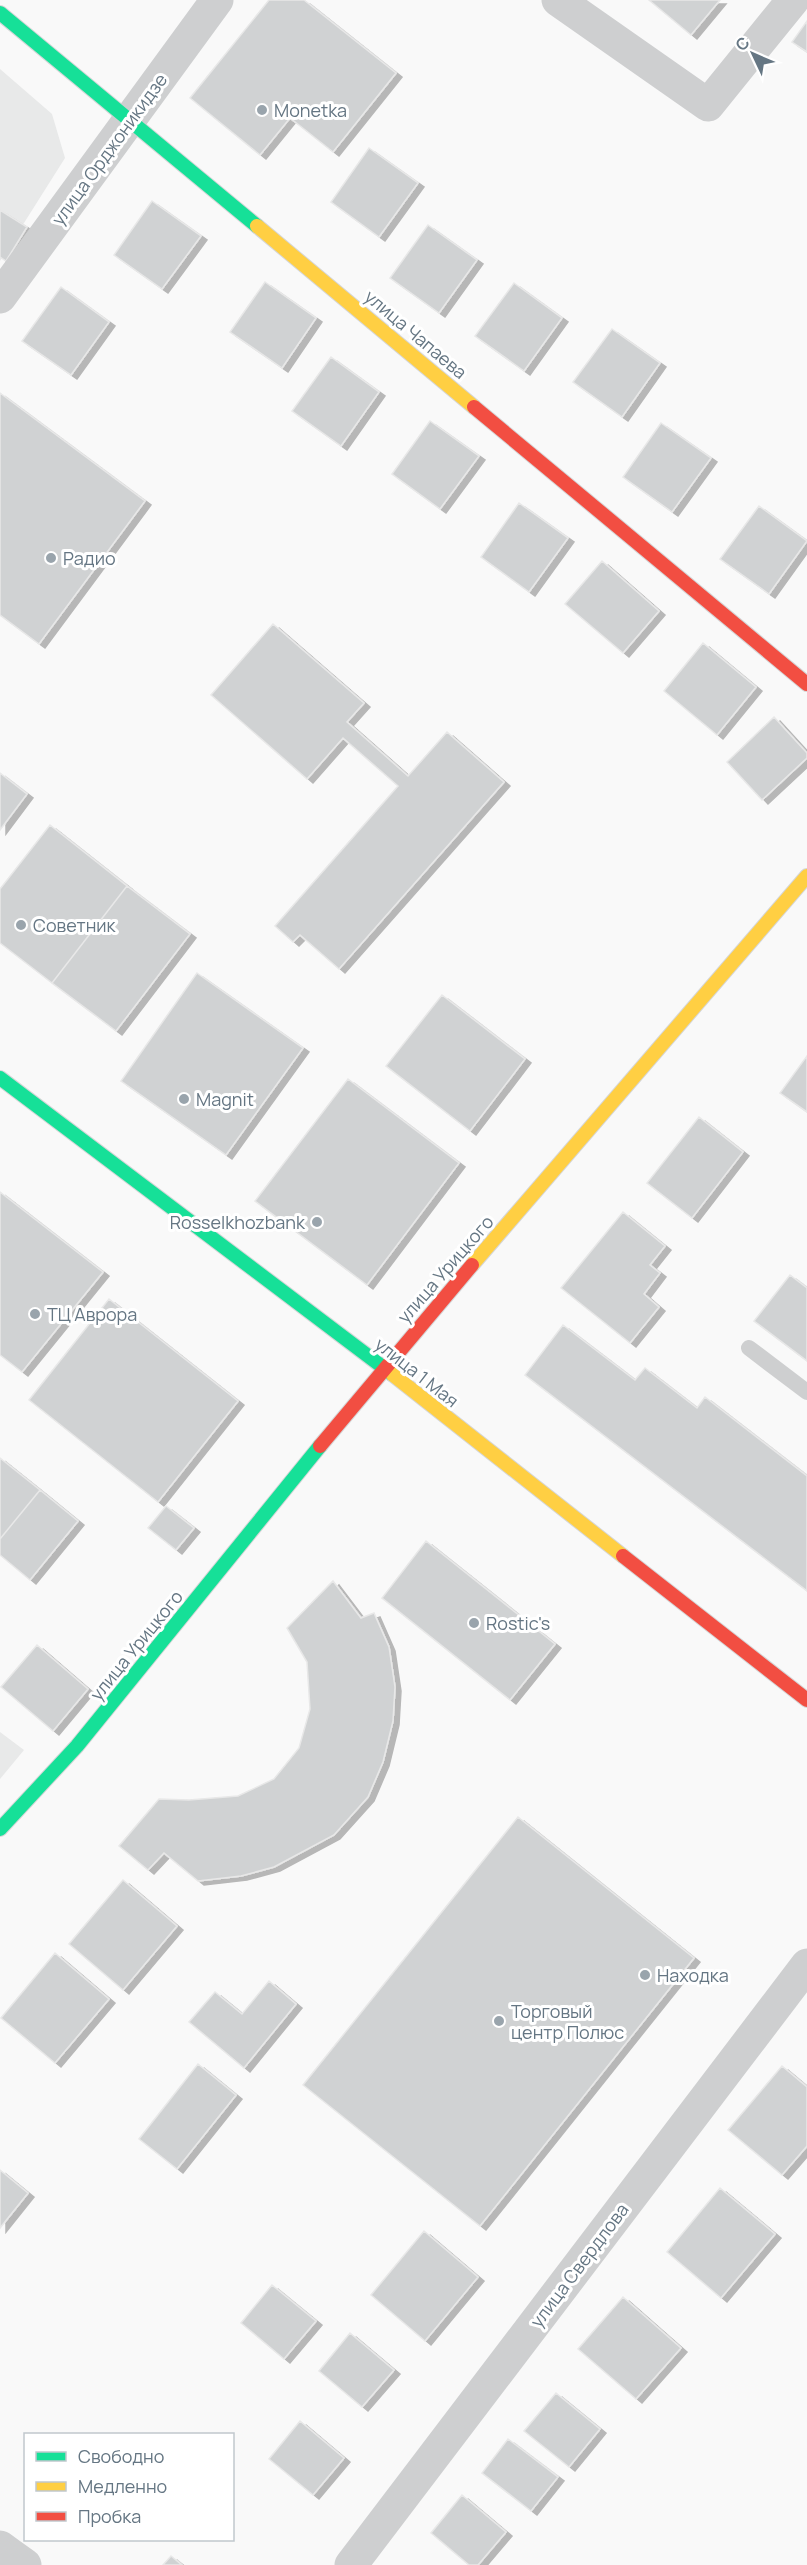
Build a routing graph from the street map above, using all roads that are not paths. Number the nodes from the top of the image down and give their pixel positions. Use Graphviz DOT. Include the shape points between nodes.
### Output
graph roads {
  1 [pos="217,0"];
  2 [pos="558,0"];
  3 [pos="794,0"];
  4 [pos="0,13"];
  5 [pos="130,120"];
  6 [pos="0,297"];
  7 [pos="807,684"];
  8 [pos="807,876"];
  9 [pos="0,1078"];
  10 [pos="749,1348"];
  11 [pos="384,1368"];
  12 [pos="807,1392"];
  13 [pos="807,1700"];
  14 [pos="0,1829"];
  15 [pos="807,1965"];
  16 [pos="0,2547"];
  17 [pos="25,2565"];
  18 [pos="351,2565"];
  1 -- 5 [label="street, улица Орджоникидзе"];
  2 -- 3 [label="street" via="708,105"];
  4 -- 5 [label="main road, улица Чапаева"];
  5 -- 6 [label="street, улица Орджоникидзе"];
  5 -- 7 [label="main road, улица Чапаева"];
  8 -- 11 [label="main road, улица Урицкого"];
  9 -- 11 [label="main road, улица 1 Мая"];
  10 -- 12 [label="lane"];
  11 -- 13 [label="main road, улица 1 Мая"];
  11 -- 14 [label="main road, улица Урицкого" via="77,1746"];
  15 -- 18 [label="street, улица Свердлова"];
  16 -- 17 [label="street"];
}
